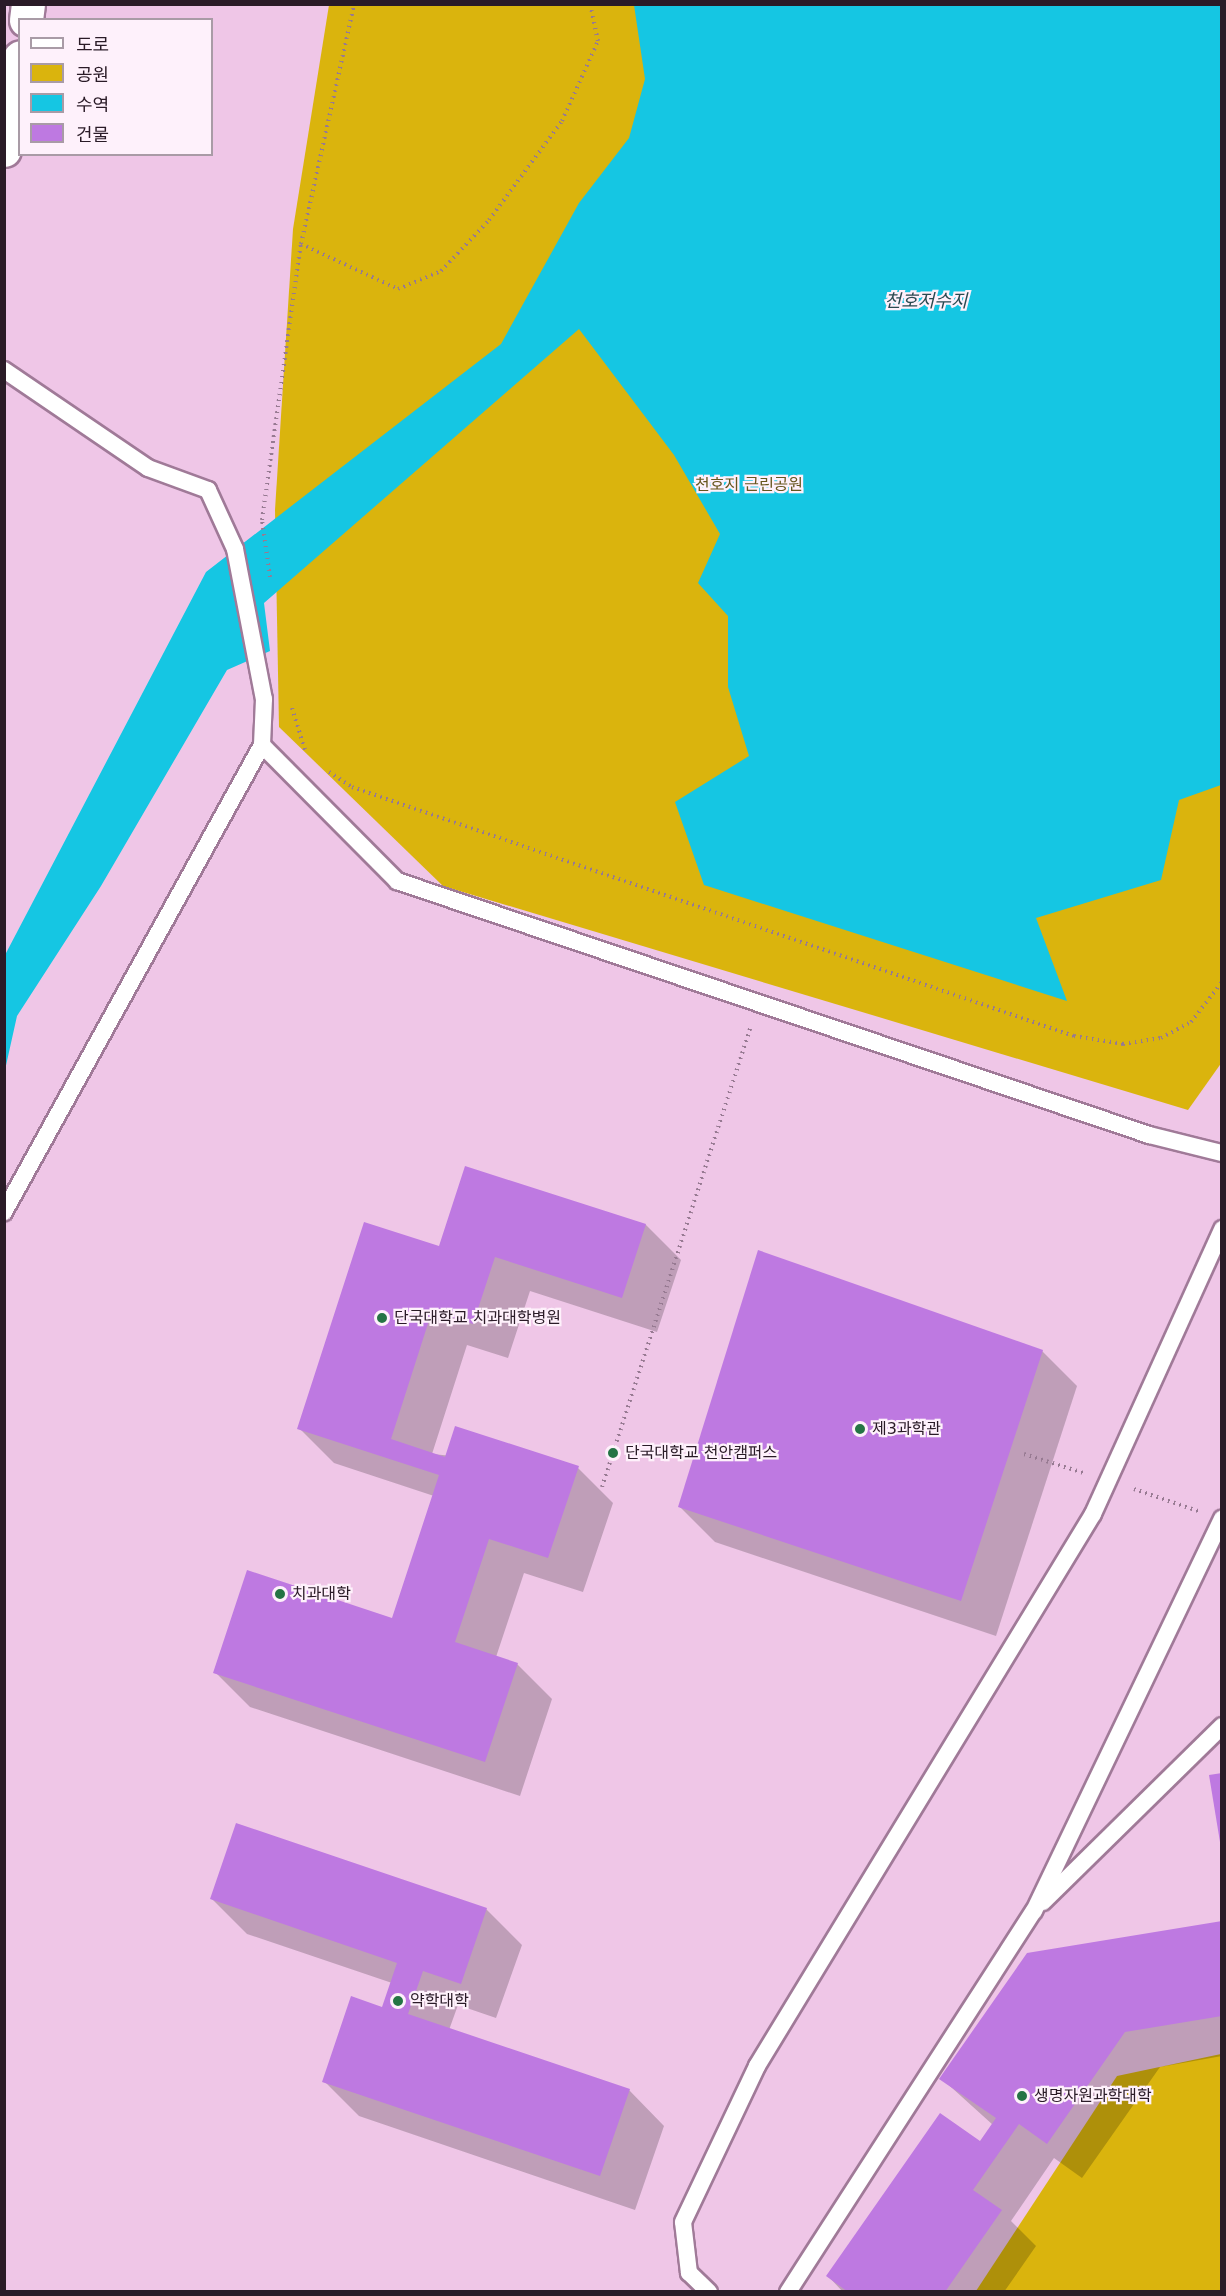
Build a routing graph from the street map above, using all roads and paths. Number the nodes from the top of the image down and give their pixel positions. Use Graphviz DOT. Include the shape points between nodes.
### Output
graph roads {
  1 [pos="354,4"];
  2 [pos="590,4"];
  3 [pos="18,69"];
  4 [pos="4,150"];
  5 [pos="301,244"];
  6 [pos="4,370"];
  7 [pos="262,520"];
  8 [pos="291,704"];
  9 [pos="262,745"];
  10 [pos="308,758"];
  11 [pos="326,770"];
  12 [pos="1221,982"];
  13 [pos="758,1005"];
  14 [pos="1221,1153"];
  15 [pos="4,1212"];
  16 [pos="1221,1229"];
  17 [pos="602,1487"];
  18 [pos="1221,1520"];
  19 [pos="1221,1726"];
  20 [pos="1034,1911"];
  21 [pos="709,2292"];
  22 [pos="788,2292"];
  1 -- 5 [label="path"];
  2 -- 5 [label="path" via="598,41 562,121 489,220 441,271 398,289"];
  3 -- 4 [label="street"];
  5 -- 7 [label="path"];
  6 -- 9 [label="lane" via="148,468 208,490 235,549 264,699"];
  8 -- 10 [label="path"];
  9 -- 13 [label="lane" via="397,881"];
  9 -- 15 [label="lane"];
  11 -- 12 [label="path" via="352,787 1074,1036 1123,1044 1161,1038 1191,1022"];
  13 -- 14 [label="lane" via="1149,1135"];
  13 -- 17 [label="path"];
  16 -- 21 [label="lane" via="1093,1514 757,2066 682,2222 689,2273"];
  18 -- 20 [label="lane"];
  19 -- 20 [label="lane"];
  20 -- 22 [label="lane"];
}
